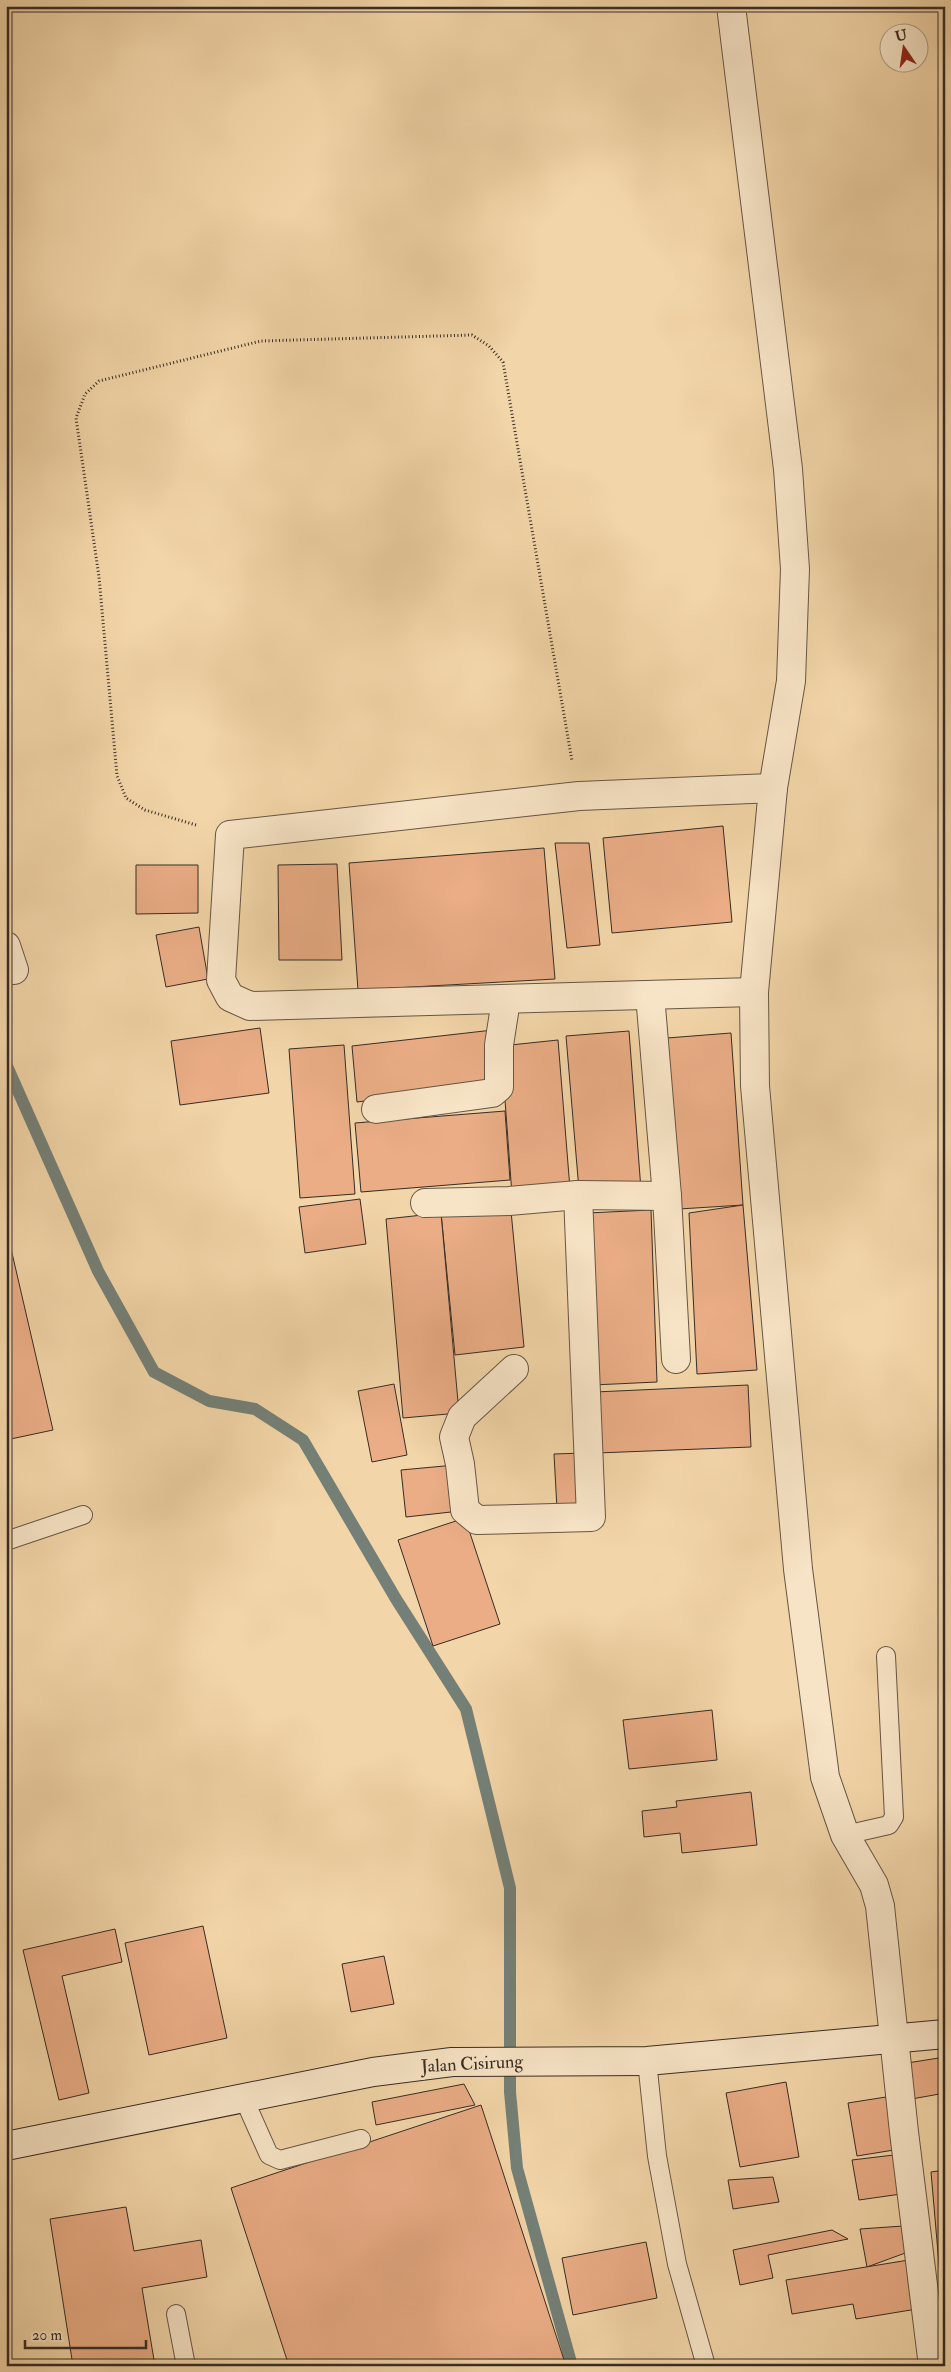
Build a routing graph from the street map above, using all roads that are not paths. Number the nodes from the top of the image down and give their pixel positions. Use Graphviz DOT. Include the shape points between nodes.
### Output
graph roads {
  1 [pos="732,6"];
  2 [pos="773,788"];
  3 [pos="754,992"];
  4 [pos="650,995"];
  5 [pos="506,1000"];
  6 [pos="376,1109"];
  7 [pos="578,1195"];
  8 [pos="667,1196"];
  9 [pos="425,1203"];
  10 [pos="676,1358"];
  11 [pos="514,1369"];
  12 [pos="83,1515"];
  13 [pos="6,1541"];
  14 [pos="886,1656"];
  15 [pos="845,1835"];
  16 [pos="945,2034"];
  17 [pos="893,2039"];
  18 [pos="648,2061"];
  19 [pos="244,2100"];
  20 [pos="361,2139"];
  21 [pos="6,2146"];
  22 [pos="176,2314"];
  23 [pos="186,2366"];
  24 [pos="706,2366"];
  25 [pos="933,2366"];
  1 -- 2 [label="street" via="788,469 794,570 791,681"];
  2 -- 3 [label="street"];
  2 -- 5 [label="street" via="578,796 230,835 221,980 230,997 250,1006"];
  3 -- 4 [label="street"];
  3 -- 15 [label="street" via="755,1086 798,1569 825,1777"];
  4 -- 5 [label="street"];
  4 -- 8 [label="street"];
  5 -- 6 [label="street" via="499,1045 499,1087 492,1093"];
  7 -- 8 [label="street"];
  7 -- 9 [label="street"];
  7 -- 11 [label="street" via="591,1516 477,1520 465,1510 454,1437 462,1418"];
  8 -- 10 [label="street"];
  12 -- 13 [label="lane"];
  14 -- 15 [label="lane" via="894,1816 889,1825"];
  15 -- 17 [label="street" via="874,1884 880,1906"];
  16 -- 17 [label="street, Jalan Cisirung"];
  17 -- 18 [label="street, Jalan Cisirung"];
  17 -- 25 [label="street"];
  18 -- 19 [label="street, Jalan Cisirung" via="452,2062 373,2072"];
  18 -- 24 [label="lane" via="657,2156 676,2264"];
  19 -- 20 [label="lane" via="269,2155 280,2160"];
  19 -- 21 [label="street, Jalan Cisirung"];
  22 -- 23 [label="lane"];
}
